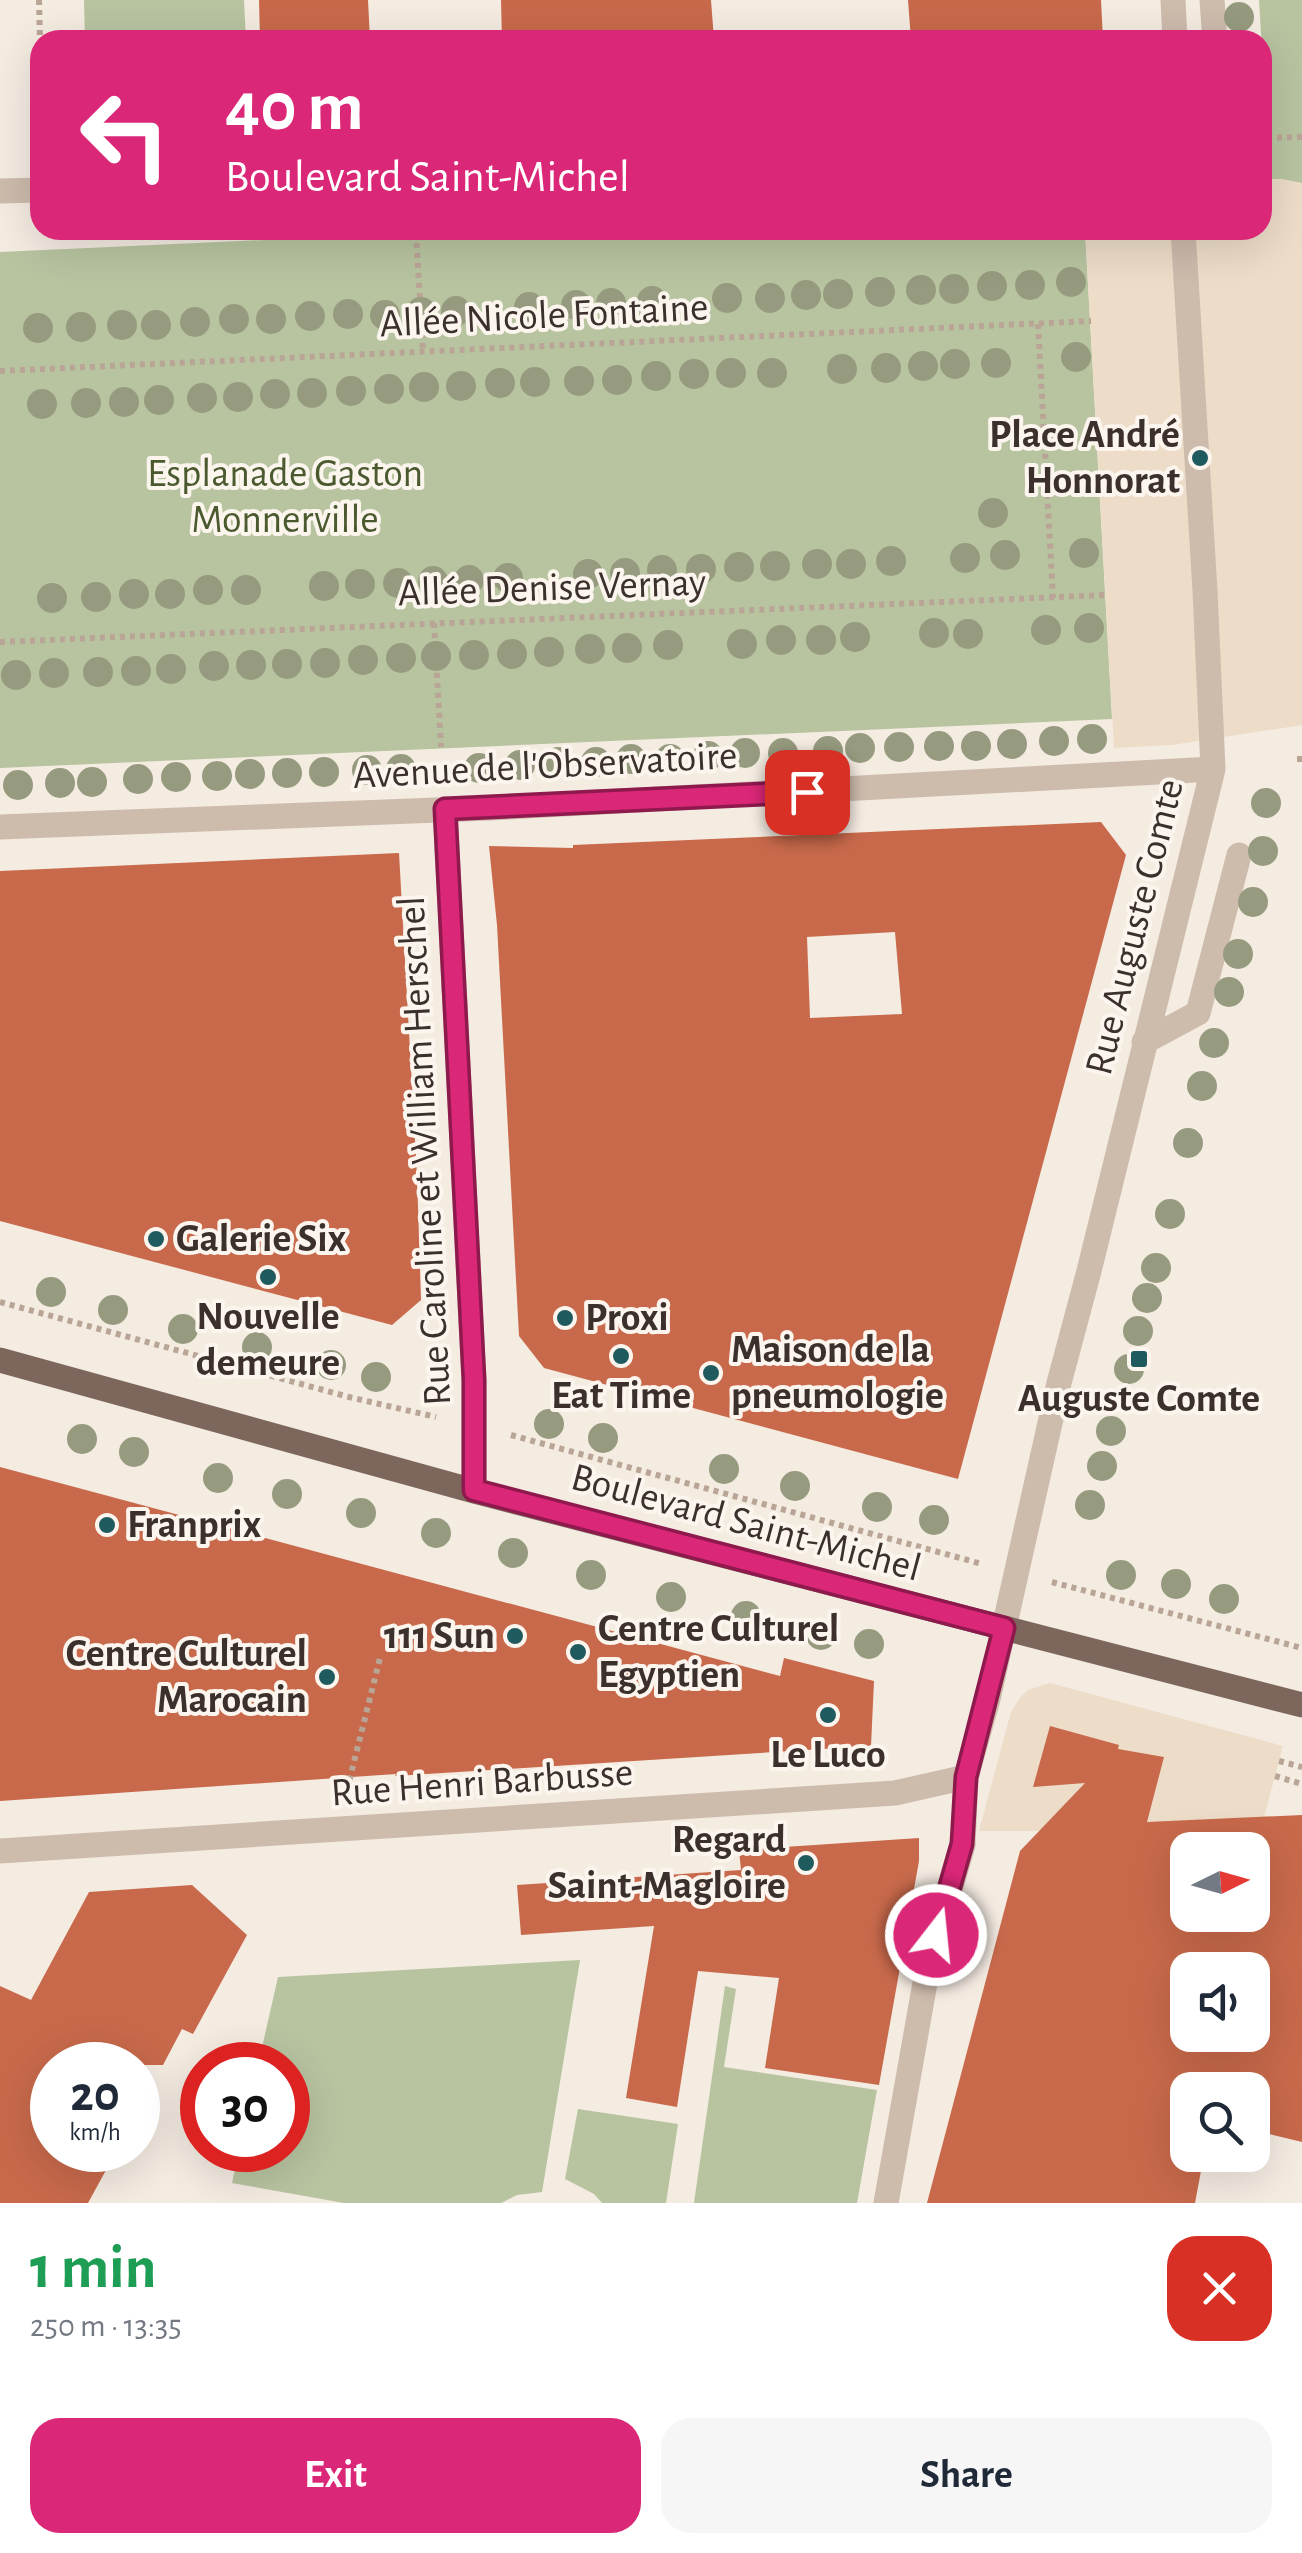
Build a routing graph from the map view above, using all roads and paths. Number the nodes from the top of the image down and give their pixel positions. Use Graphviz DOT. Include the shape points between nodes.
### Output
graph roads {
  1 [pos="39,0"];
  2 [pos="1173,0"];
  3 [pos="1212,0"];
  4 [pos="40,30"];
  5 [pos="1174,30"];
  6 [pos="1214,30"];
  7 [pos="1302,137"];
  8 [pos="1272,138"];
  9 [pos="30,190"];
  10 [pos="0,192"];
  11 [pos="416,240"];
  12 [pos="1183,240"];
  13 [pos="1091,322"];
  14 [pos="1038,324"];
  15 [pos="423,352"];
  16 [pos="0,371"];
  17 [pos="1106,596"];
  18 [pos="1052,598"];
  19 [pos="434,623"];
  20 [pos="0,642"];
  21 [pos="442,748"];
  22 [pos="1212,769"];
  23 [pos="445,809"];
  24 [pos="0,827"];
  25 [pos="1239,856"];
  26 [pos="1144,1042"];
  27 [pos="0,1302"];
  28 [pos="0,1360"];
  29 [pos="421,1414"];
  30 [pos="523,1439"];
  31 [pos="474,1490"];
  32 [pos="963,1558"];
  33 [pos="1068,1586"];
  34 [pos="1004,1628"];
  35 [pos="1302,1648"];
  36 [pos="380,1658"];
  37 [pos="1302,1706"];
  38 [pos="1279,1760"];
  39 [pos="1302,1767"];
  40 [pos="1275,1776"];
  41 [pos="966,1777"];
  42 [pos="1302,1784"];
  43 [pos="337,1830"];
  44 [pos="0,1851"];
  45 [pos="886,2203"];
  1 -- 4 [label="path"];
  2 -- 5 [label="street"];
  3 -- 6 [label="street"];
  7 -- 8 [label="path"];
  9 -- 10 [label="street"];
  11 -- 15 [label="path"];
  12 -- 22 [label="street, Rue Auguste Comte"];
  13 -- 14 [label="path, Allée Nicole Fontaine"];
  14 -- 15 [label="path, Allée Nicole Fontaine"];
  14 -- 18 [label="path"];
  15 -- 16 [label="path, Allée Nicole Fontaine"];
  17 -- 18 [label="path, Allée Denise Vernay"];
  18 -- 19 [label="path, Allée Denise Vernay"];
  19 -- 20 [label="path, Allée Denise Vernay"];
  19 -- 21 [label="path"];
  22 -- 23 [label="street, Avenue de l'Observatoire"];
  22 -- 26 [label="street, Rue Auguste Comte"];
  23 -- 24 [label="street, Avenue de l'Observatoire"];
  23 -- 31 [label="street, Rue Caroline et William Herschel"];
  25 -- 26 [label="street" via="1198,1014"];
  26 -- 34 [label="street, Rue Auguste Comte"];
  27 -- 29 [label="path"];
  28 -- 31 [label="main road, Boulevard Saint-Michel"];
  30 -- 32 [label="path, Boulevard Saint-Michel"];
  31 -- 34 [label="main road, Boulevard Saint-Michel"];
  33 -- 35 [label="path"];
  34 -- 37 [label="main road, Boulevard Saint-Michel"];
  34 -- 41 [label="street, Rue Auguste Comte"];
  36 -- 43 [label="path"];
  38 -- 39 [label="path"];
  40 -- 42 [label="path"];
  41 -- 43 [label="street, Rue Henri Barbusse" via="895,1793"];
  41 -- 45 [label="street, Rue Auguste Comte" via="962,1844 928,1966"];
  43 -- 44 [label="street, Rue Henri Barbusse"];
}
